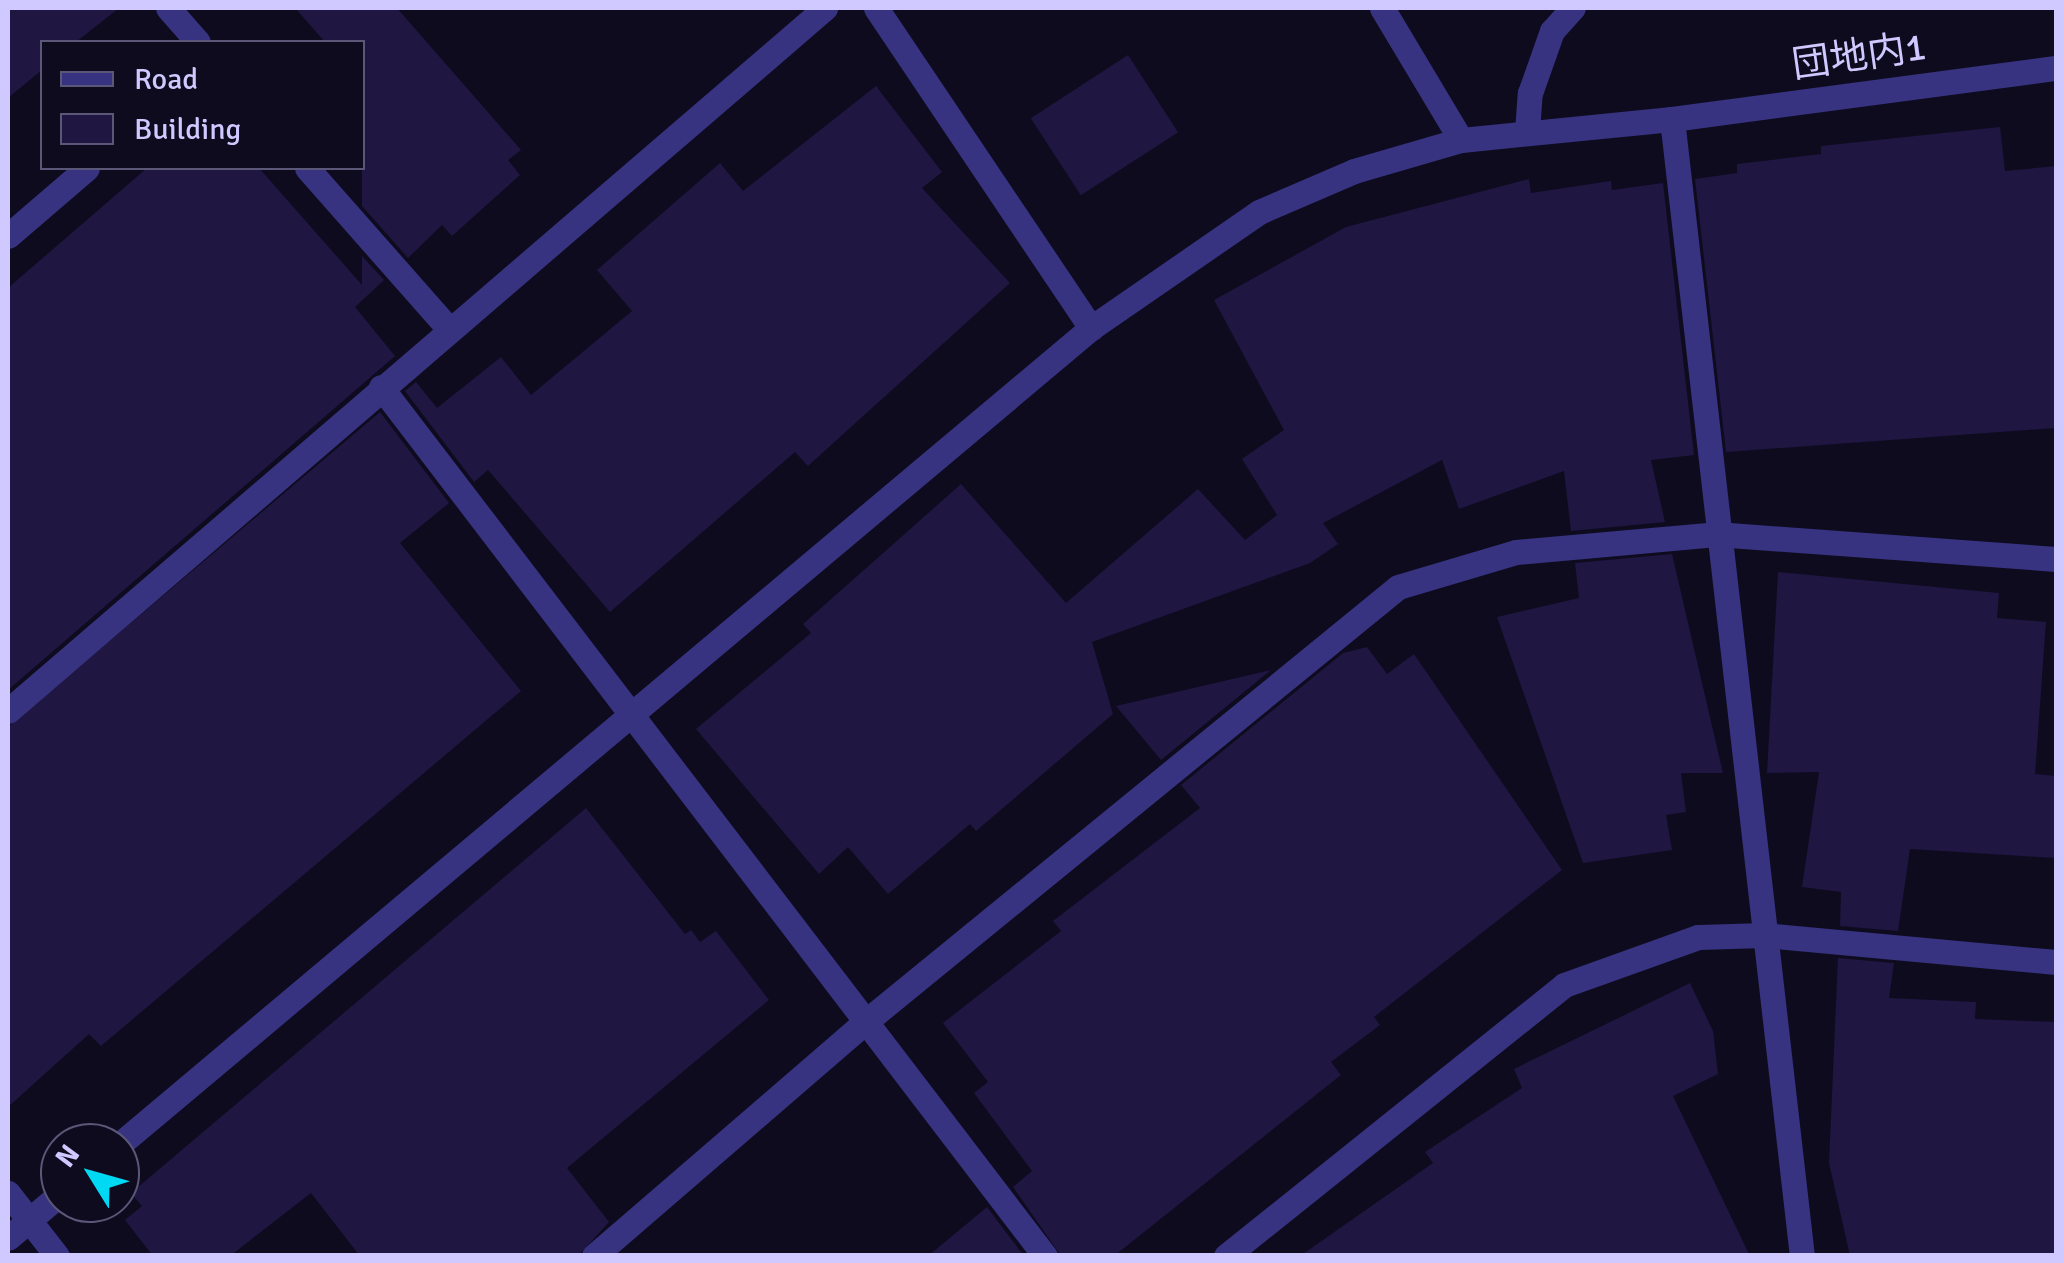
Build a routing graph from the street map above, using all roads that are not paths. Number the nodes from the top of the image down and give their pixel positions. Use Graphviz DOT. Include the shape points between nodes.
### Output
graph roads {
  1 [pos="168,8"];
  2 [pos="826,8"];
  3 [pos="876,8"];
  4 [pos="1382,8"];
  5 [pos="1573,8"];
  6 [pos="196,40"];
  7 [pos="2056,68"];
  8 [pos="1672,119"];
  9 [pos="1528,132"];
  10 [pos="1461,140"];
  11 [pos="86,170"];
  12 [pos="310,170"];
  13 [pos="8,236"];
  14 [pos="449,328"];
  15 [pos="1091,328"];
  16 [pos="381,387"];
  17 [pos="1716,534"];
  18 [pos="2056,560"];
  19 [pos="8,711"];
  20 [pos="630,715"];
  21 [pos="1764,935"];
  22 [pos="2056,962"];
  23 [pos="864,1023"];
  24 [pos="140,1127"];
  25 [pos="8,1193"];
  26 [pos="40,1211"];
  27 [pos="29,1220"];
  28 [pos="8,1238"];
  29 [pos="57,1256"];
  30 [pos="594,1256"];
  31 [pos="1045,1256"];
  32 [pos="1226,1256"];
  33 [pos="1802,1256"];
  1 -- 6 [label="street"];
  2 -- 14 [label="street"];
  3 -- 15 [label="street"];
  4 -- 10 [label="street"];
  5 -- 9 [label="street" via="1546,47 1530,93"];
  7 -- 8 [label="street, 団地内1"];
  8 -- 9 [label="street, 団地内1"];
  8 -- 17 [label="street"];
  9 -- 10 [label="street, 団地内1"];
  10 -- 15 [label="street, 団地内1" via="1354,172 1259,212"];
  11 -- 13 [label="street"];
  12 -- 14 [label="street"];
  14 -- 16 [label="street"];
  15 -- 20 [label="street, 団地内1"];
  16 -- 19 [label="street"];
  16 -- 20 [label="street"];
  17 -- 18 [label="street"];
  17 -- 21 [label="street"];
  17 -- 23 [label="street" via="1516,552 1398,587"];
  20 -- 23 [label="street"];
  20 -- 24 [label="street, 団地内1"];
  21 -- 22 [label="street"];
  21 -- 32 [label="street" via="1698,937 1564,985"];
  21 -- 33 [label="street"];
  23 -- 30 [label="street"];
  23 -- 31 [label="street"];
  25 -- 27 [label="street"];
  26 -- 27 [label="street"];
  27 -- 28 [label="street"];
  27 -- 29 [label="street"];
}
